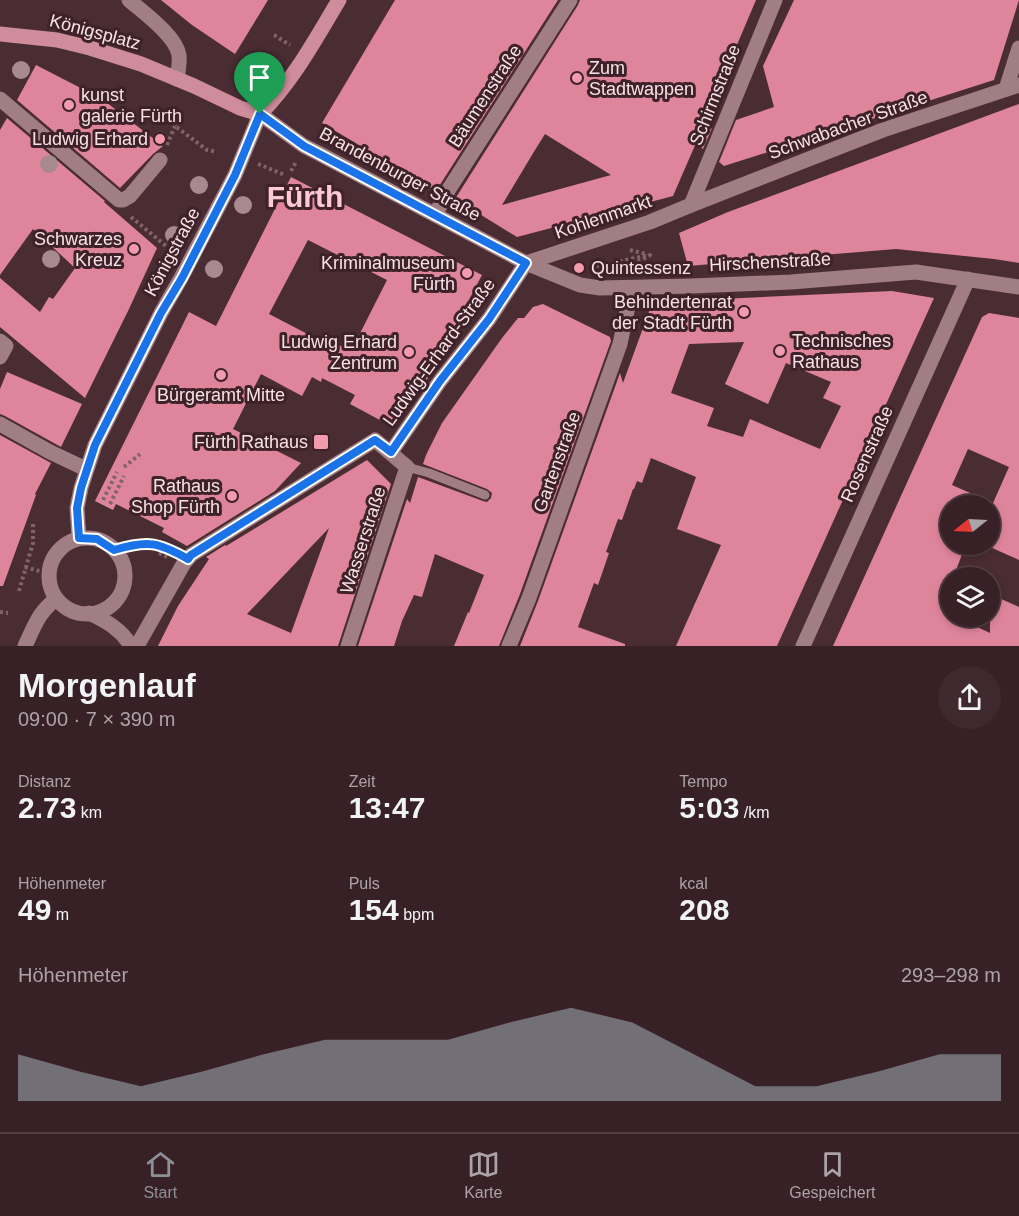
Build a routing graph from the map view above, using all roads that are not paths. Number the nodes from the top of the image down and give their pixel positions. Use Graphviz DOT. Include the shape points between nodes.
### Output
graph roads {
  1 [pos="129,0"];
  2 [pos="339,0"];
  3 [pos="570,0"];
  4 [pos="775,0"];
  5 [pos="0,34"];
  6 [pos="1019,48"];
  7 [pos="177,79"];
  8 [pos="1012,87"];
  9 [pos="0,99"];
  10 [pos="260,114"];
  11 [pos="160,160"];
  12 [pos="692,205"];
  13 [pos="435,215"];
  14 [pos="526,263"];
  15 [pos="968,279"];
  16 [pos="1019,287"];
  17 [pos="632,288"];
  18 [pos="0,341"];
  19 [pos="0,357"];
  20 [pos="0,424"];
  21 [pos="391,452"];
  22 [pos="407,467"];
  23 [pos="86,470"];
  24 [pos="485,495"];
  25 [pos="79,538"];
  26 [pos="56,599"];
  27 [pos="89,613"];
  28 [pos="25,646"];
  29 [pos="131,646"];
  30 [pos="137,646"];
  31 [pos="348,646"];
  32 [pos="509,646"];
  33 [pos="803,646"];
  1 -- 7 [label="street, Königsplatz" via="166,32 176,48"];
  2 -- 10 [label="main road, Königstraße" via="306,56"];
  3 -- 13 [label="street, Bäumenstraße"];
  4 -- 12 [label="street, Schirmstraße"];
  5 -- 7 [label="main road, Königsplatz" via="90,48"];
  6 -- 8 [label="street"];
  7 -- 10 [label="main road, Königsplatz"];
  8 -- 12 [label="street, Schwabacher Straße" via="883,130"];
  9 -- 11 [label="street" via="119,200 130,196"];
  10 -- 13 [label="street, Brandenburger Straße" via="304,146"];
  10 -- 23 [label="street, Königstraße" via="235,175 161,313"];
  12 -- 14 [label="street, Kohlenmarkt"];
  13 -- 14 [label="street, Brandenburger Straße"];
  14 -- 17 [label="street, Hirschenstraße" via="580,285"];
  14 -- 21 [label="street, Ludwig-Erhard-Straße"];
  15 -- 16 [label="street, Hirschenstraße"];
  15 -- 17 [label="street, Hirschenstraße" via="916,272"];
  15 -- 33 [label="street, Rosenstraße"];
  17 -- 32 [label="street, Gartenstraße" via="620,344"];
  18 -- 19 [label="street" via="6,346"];
  20 -- 23 [label="street"];
  21 -- 22 [label="street"];
  21 -- 30 [label="street, Ludwig-Erhard-Straße" via="375,440 192,555"];
  22 -- 24 [label="lane"];
  22 -- 31 [label="street, Wasserstraße"];
  23 -- 25 [label="street, Königstraße" via="77,508"];
  25 -- 26 [label="street" via="60,549 51,562 49,577"];
  25 -- 27 [label="street" via="97,539 114,550 124,568 118,597 109,607"];
  26 -- 27 [label="street" via="69,609"];
  26 -- 28 [label="street" via="45,608"];
  27 -- 29 [label="street" via="110,623"];
}
